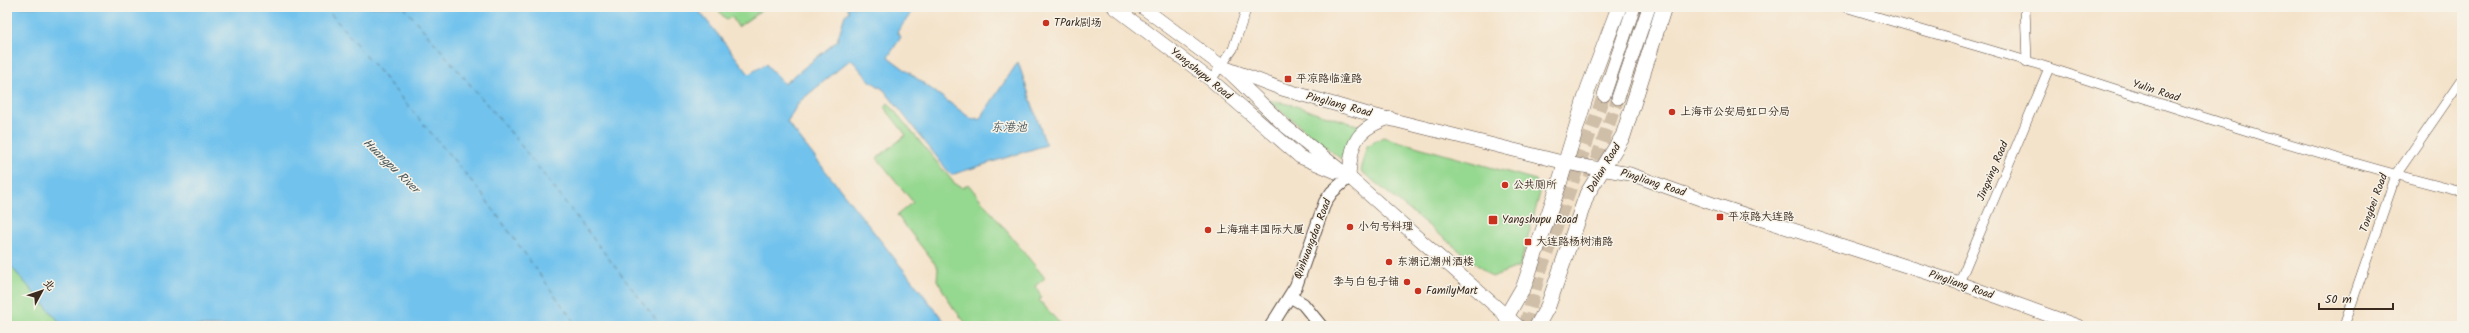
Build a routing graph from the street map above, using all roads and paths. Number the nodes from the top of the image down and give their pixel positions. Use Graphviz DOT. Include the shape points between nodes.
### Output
graph roads {
  1 [pos="1114,7"];
  2 [pos="1142,7"];
  3 [pos="1247,7"];
  4 [pos="1619,7"];
  5 [pos="1634,7"];
  6 [pos="1649,7"];
  7 [pos="1664,7"];
  8 [pos="1845,7"];
  9 [pos="2025,7"];
  10 [pos="2027,62"];
  11 [pos="1221,66"];
  12 [pos="2049,68"];
  13 [pos="2462,79"];
  14 [pos="1211,80"];
  15 [pos="1604,95"];
  16 [pos="1618,98"];
  17 [pos="1390,118"];
  18 [pos="1566,163"];
  19 [pos="1601,168"];
  20 [pos="2396,175"];
  21 [pos="1348,177"];
  22 [pos="2462,192"];
  23 [pos="1959,283"];
  24 [pos="1291,297"];
  25 [pos="1512,322"];
  26 [pos="1271,326"];
  27 [pos="1321,326"];
  28 [pos="1537,326"];
  29 [pos="2078,326"];
  30 [pos="2344,326"];
  1 -- 14 [label="main road, Yangshupu Road"];
  2 -- 11 [label="main road, Yangshupu Road"];
  3 -- 11 [label="street" via="1233,50"];
  4 -- 18 [label="main road" via="1588,89"];
  5 -- 15 [label="main road"];
  6 -- 16 [label="main road"];
  7 -- 19 [label="main road, Dalian Road" via="1623,136"];
  8 -- 10 [label="street, Yulin Road"];
  9 -- 10 [label="street"];
  10 -- 12 [label="street, Yulin Road"];
  11 -- 14 [label="street"];
  11 -- 17 [label="main road, Pingliang Road" via="1282,89"];
  11 -- 21 [label="main road, Yangshupu Road" via="1280,121"];
  12 -- 20 [label="street, Yulin Road" via="2173,109"];
  12 -- 23 [label="street, Jingxing Road"];
  13 -- 20 [label="street, Tongbei Road"];
  14 -- 21 [label="main road, Yangshupu Road" via="1300,158"];
  17 -- 18 [label="main road, Pingliang Road"];
  17 -- 21 [label="main road" via="1375,123 1355,139 1350,153"];
  18 -- 19 [label="main road, Pingliang Road"];
  18 -- 25 [label="main road"];
  19 -- 23 [label="main road, Pingliang Road" via="1630,174 1722,207"];
  19 -- 28 [label="main road, Dalian Road" via="1587,194 1548,306"];
  20 -- 22 [label="street, Yulin Road"];
  20 -- 30 [label="street, Tongbei Road"];
  21 -- 24 [label="street, Qinhuangdao Road" via="1325,202"];
  21 -- 25 [label="main road, Yangshupu Road"];
  23 -- 29 [label="main road, Pingliang Road"];
  24 -- 26 [label="street, Qinhuangdao Road"];
  24 -- 27 [label="street" via="1303,304"];
}
